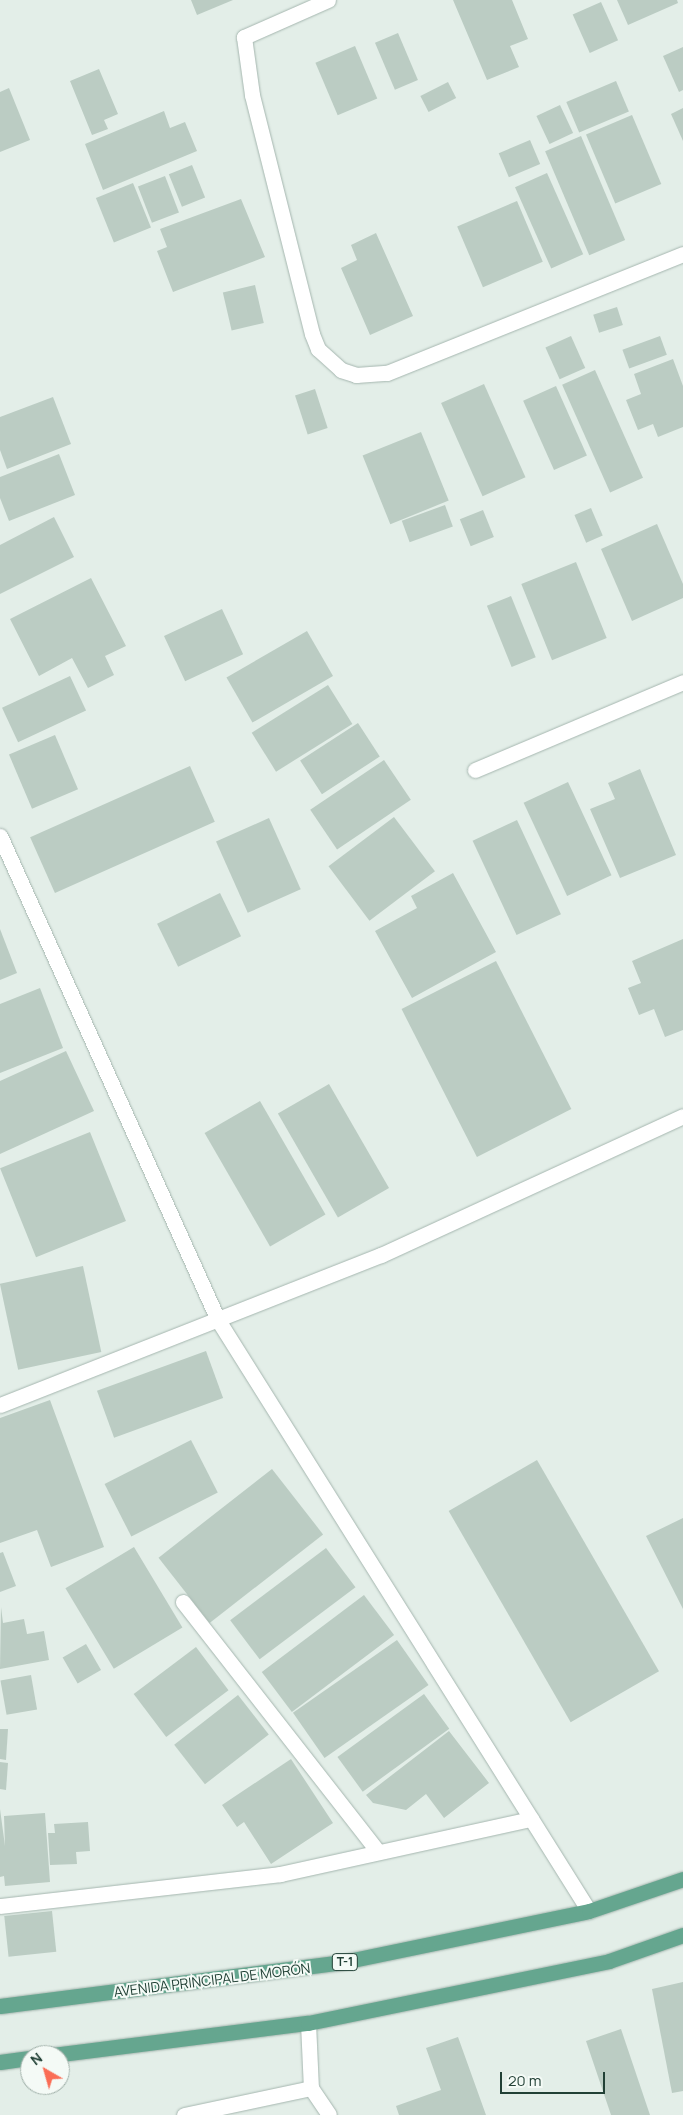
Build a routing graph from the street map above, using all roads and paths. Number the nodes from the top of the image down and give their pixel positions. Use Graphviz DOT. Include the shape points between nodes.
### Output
graph roads {
  1 [pos="328,0"];
  2 [pos="683,254"];
  3 [pos="683,682"];
  4 [pos="475,770"];
  5 [pos="0,836"];
  6 [pos="683,1116"];
  7 [pos="218,1320"];
  8 [pos="0,1405"];
  9 [pos="183,1602"];
  10 [pos="531,1819"];
  11 [pos="378,1852"];
  12 [pos="683,1879"];
  13 [pos="0,1906"];
  14 [pos="589,1911"];
  15 [pos="683,1935"];
  16 [pos="0,2006"];
  17 [pos="308,2023"];
  18 [pos="70,2053"];
  19 [pos="20,2059"];
  20 [pos="0,2062"];
  21 [pos="311,2088"];
  22 [pos="184,2115"];
  23 [pos="329,2115"];
  1 -- 2 [label="street" via="244,37 252,95 312,334 318,349 341,370 356,375 387,374"];
  3 -- 4 [label="street"];
  5 -- 7 [label="street"];
  6 -- 7 [label="street" via="381,1255"];
  7 -- 8 [label="street"];
  7 -- 10 [label="street"];
  9 -- 11 [label="street"];
  10 -- 11 [label="street"];
  10 -- 14 [label="street"];
  11 -- 13 [label="street" via="280,1874"];
  12 -- 14 [label="main road, AVENIDA PRINCIPAL DE MORÓN / T-1"];
  14 -- 16 [label="main road, AVENIDA PRINCIPAL DE MORÓN / T-1" via="343,1962"];
  15 -- 17 [label="main road" via="609,1961"];
  17 -- 18 [label="main road"];
  17 -- 21 [label="street"];
  19 -- 20 [label="main road"];
  21 -- 22 [label="street"];
  21 -- 23 [label="street"];
}
